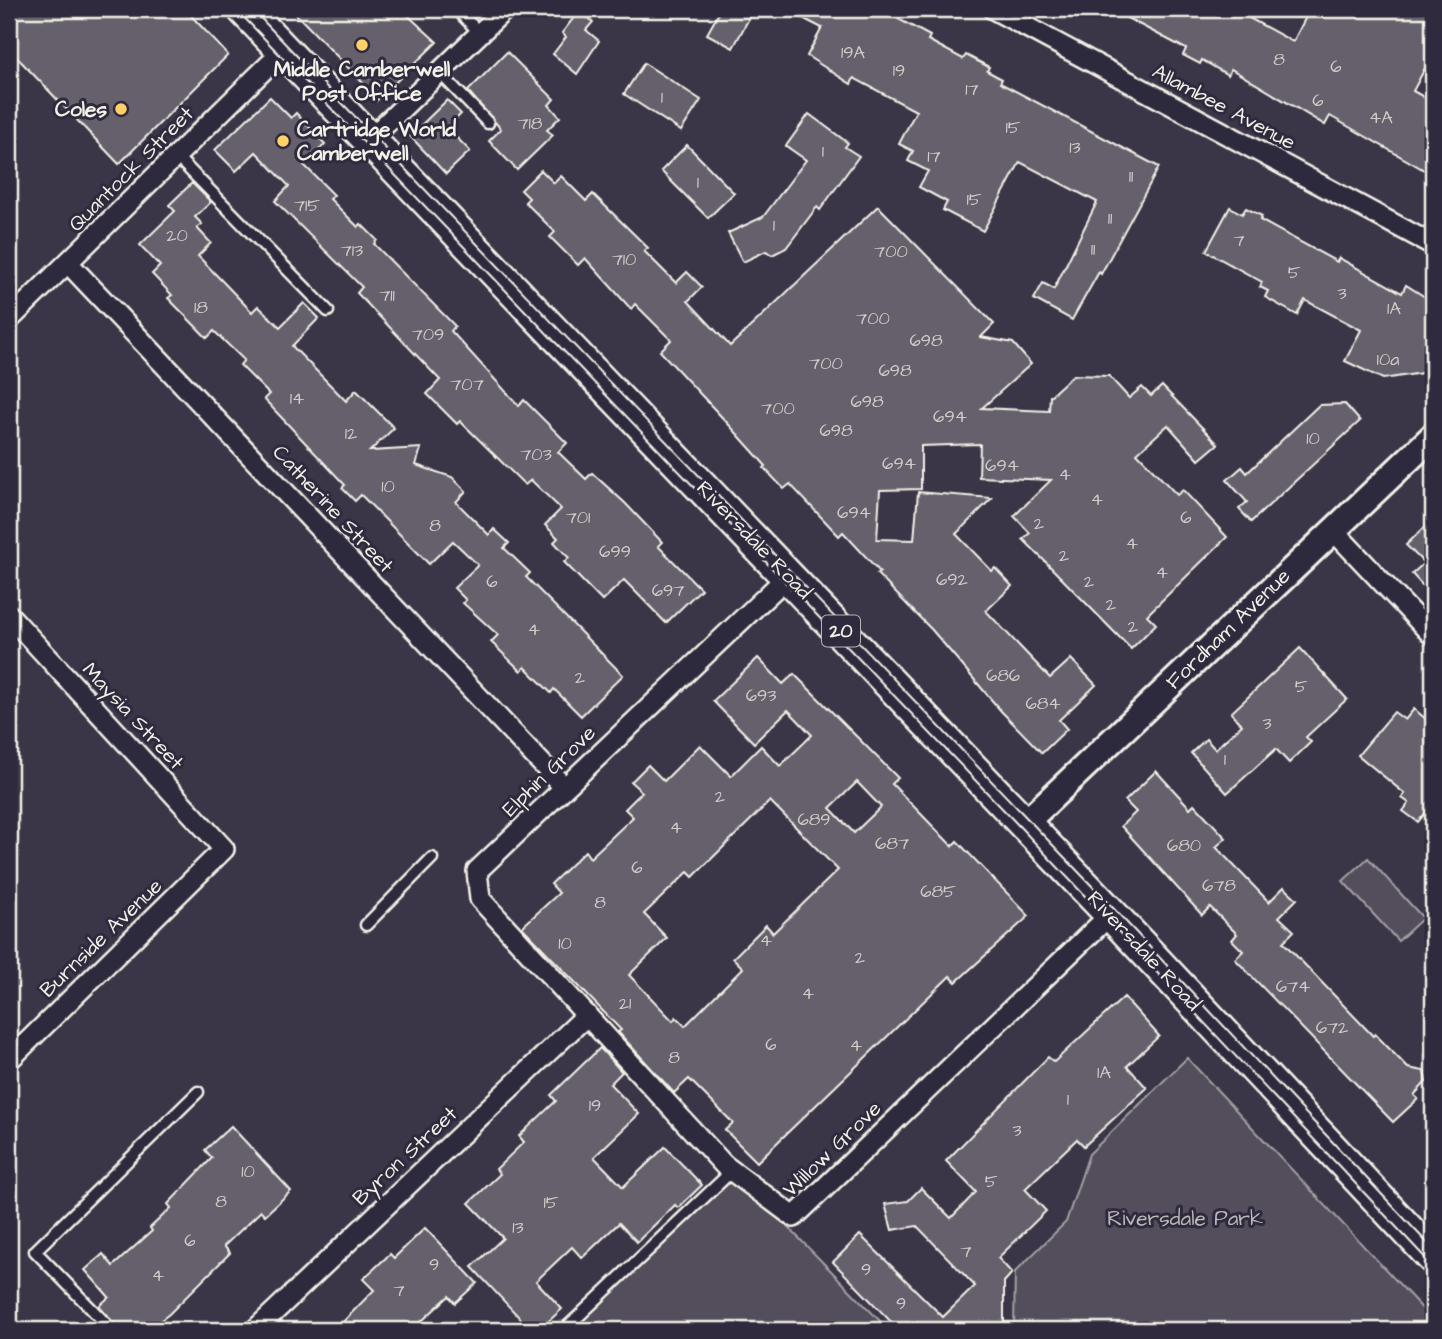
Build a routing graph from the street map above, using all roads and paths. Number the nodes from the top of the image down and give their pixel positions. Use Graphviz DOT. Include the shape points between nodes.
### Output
graph roads {
  1 [pos="244,9"];
  2 [pos="456,9"];
  3 [pos="505,9"];
  4 [pos="993,9"];
  5 [pos="480,33"];
  6 [pos="284,50"];
  7 [pos="440,73"];
  8 [pos="488,123"];
  9 [pos="369,140"];
  10 [pos="176,156"];
  11 [pos="1433,245"];
  12 [pos="68,263"];
  13 [pos="328,312"];
  14 [pos="9,320"];
  15 [pos="1433,436"];
  16 [pos="1333,530"];
  17 [pos="788,576"];
  18 [pos="9,615"];
  19 [pos="1433,636"];
  20 [pos="564,787"];
  21 [pos="1024,824"];
  22 [pos="224,849"];
  23 [pos="432,858"];
  24 [pos="1111,914"];
  25 [pos="366,925"];
  26 [pos="587,1015"];
  27 [pos="9,1060"];
  28 [pos="198,1092"];
  29 [pos="732,1171"];
  30 [pos="1433,1258"];
  31 [pos="112,1330"];
  32 [pos="255,1330"];
  33 [pos="564,1330"];
  1 -- 6 [label="main road, Riversdale Road / 20"];
  2 -- 5 [label="lane"];
  3 -- 5 [label="street"];
  4 -- 11 [label="street, Allambee Avenue"];
  5 -- 7 [label="street"];
  6 -- 9 [label="main road, Riversdale Road / 20"];
  6 -- 10 [label="street, Quantock Street"];
  7 -- 8 [label="lane"];
  7 -- 9 [label="street"];
  9 -- 17 [label="main road, Riversdale Road / 20"];
  10 -- 12 [label="street, Quantock Street"];
  10 -- 13 [label="lane"];
  12 -- 14 [label="street, Quantock Street"];
  12 -- 20 [label="street, Catherine Street"];
  15 -- 16 [label="street, Fordham Avenue"];
  16 -- 19 [label="street"];
  16 -- 21 [label="street, Fordham Avenue"];
  17 -- 20 [label="street, Elphin Grove"];
  17 -- 21 [label="main road, Riversdale Road / 20"];
  18 -- 22 [label="street, Maysia Street"];
  20 -- 26 [label="street, Elphin Grove" via="477,871 480,900"];
  21 -- 24 [label="main road, Riversdale Road / 20"];
  22 -- 27 [label="street, Burnside Avenue"];
  23 -- 25 [label="lane"];
  24 -- 29 [label="street, Willow Grove" via="794,1217"];
  24 -- 30 [label="main road, Riversdale Road / 20"];
  26 -- 29 [label="street, Willow Grove"];
  26 -- 32 [label="street, Byron Street"];
  28 -- 31 [label="lane" via="35,1251"];
  29 -- 33 [label="lane"];
}
